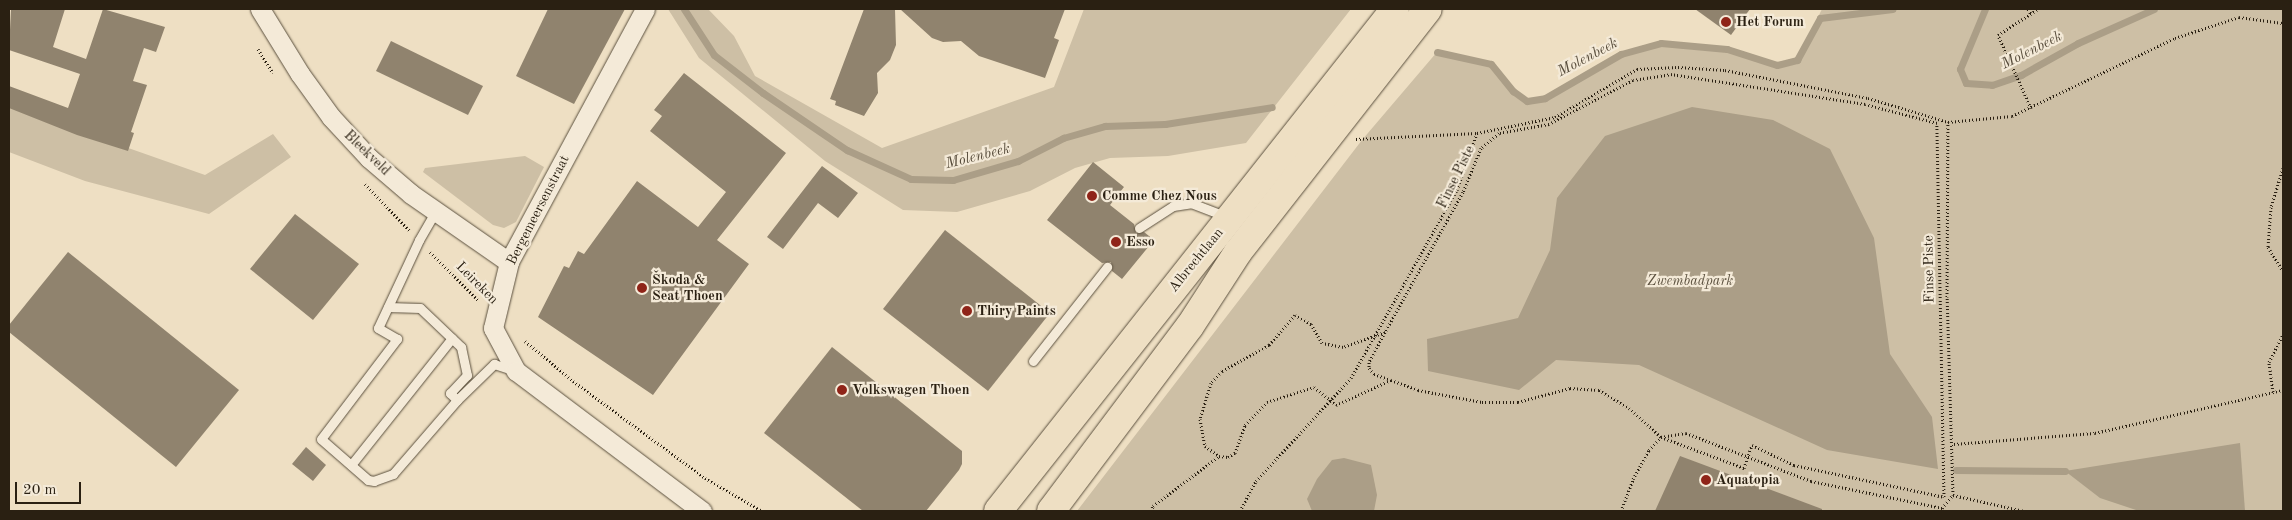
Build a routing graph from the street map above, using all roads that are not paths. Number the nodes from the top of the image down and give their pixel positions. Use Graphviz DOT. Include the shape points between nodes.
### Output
graph roads {
  1 [pos="260,9"];
  2 [pos="645,9"];
  3 [pos="1395,9"];
  4 [pos="1428,9"];
  5 [pos="436,211"];
  6 [pos="1230,218"];
  7 [pos="1139,228"];
  8 [pos="509,262"];
  9 [pos="1107,267"];
  10 [pos="388,307"];
  11 [pos="452,338"];
  12 [pos="1033,361"];
  13 [pos="516,372"];
  14 [pos="457,400"];
  15 [pos="351,466"];
  16 [pos="702,511"];
  17 [pos="998,511"];
  18 [pos="1051,511"];
  1 -- 5 [label="street, Bleekveld" via="331,117 369,158"];
  2 -- 8 [label="street, Bergemeersenstraat"];
  3 -- 6 [label="main road, Albrechtlaan"];
  4 -- 18 [label="main road, Albrechtlaan" via="1238,252 1190,326"];
  5 -- 8 [label="street, Bleekveld"];
  5 -- 10 [label="lane"];
  6 -- 7 [label="lane" via="1191,203 1173,206"];
  6 -- 17 [label="main road, Albrechtlaan"];
  8 -- 13 [label="street, Bergemeersenstraat" via="494,328"];
  9 -- 12 [label="lane"];
  10 -- 11 [label="lane" via="420,308"];
  10 -- 15 [label="lane" via="378,328 397,339 321,439"];
  11 -- 14 [label="lane" via="461,347 467,375 450,393"];
  11 -- 15 [label="lane"];
  13 -- 14 [label="lane" via="494,364"];
  13 -- 16 [label="street, Bergemeersenstraat"];
  14 -- 15 [label="lane" via="387,478 368,480"];
}
